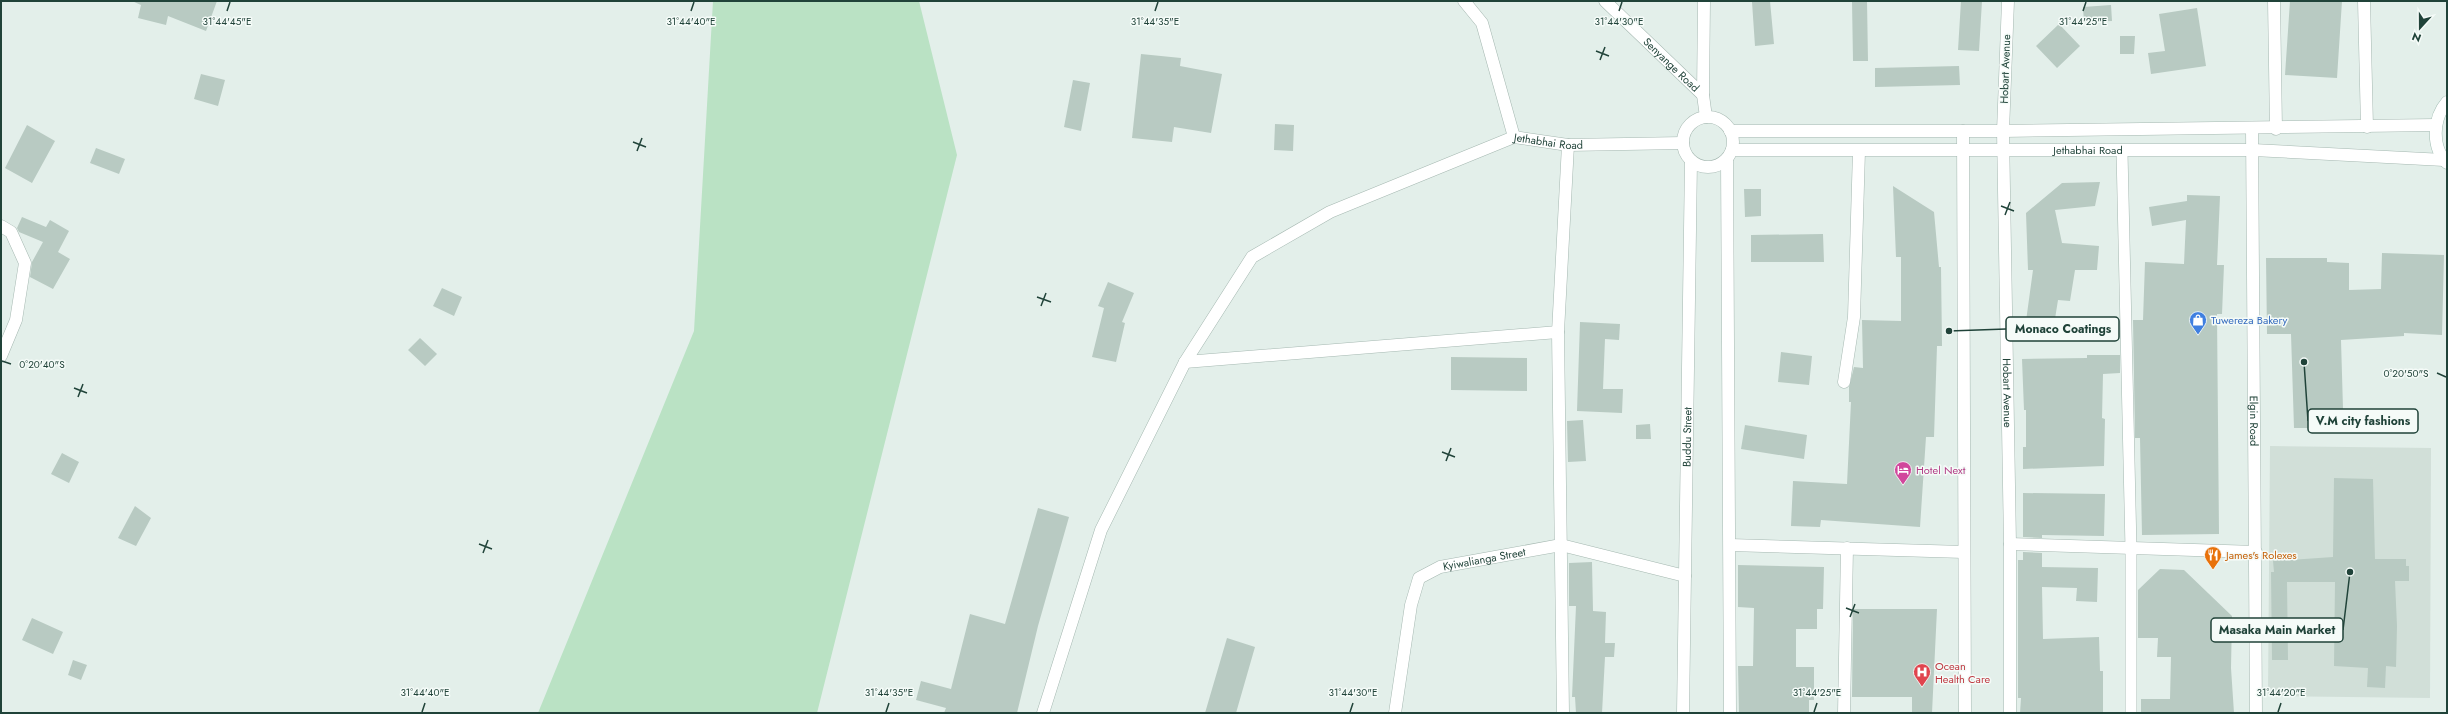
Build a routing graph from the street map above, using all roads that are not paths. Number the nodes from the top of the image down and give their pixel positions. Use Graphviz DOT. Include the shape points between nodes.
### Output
graph roads {
  1 [pos="1464,1"];
  2 [pos="1605,1"];
  3 [pos="1704,1"];
  4 [pos="2008,1"];
  5 [pos="2274,1"];
  6 [pos="2364,1"];
  7 [pos="1703,95"];
  8 [pos="2447,102"];
  9 [pos="1706,117"];
  10 [pos="2436,125"];
  11 [pos="2367,128"];
  12 [pos="2252,129"];
  13 [pos="2276,129"];
  14 [pos="1730,131"];
  15 [pos="1963,131"];
  16 [pos="2003,131"];
  17 [pos="1514,138"];
  18 [pos="1682,143"];
  19 [pos="1568,145"];
  20 [pos="2003,150"];
  21 [pos="2253,150"];
  22 [pos="1859,151"];
  23 [pos="1963,152"];
  24 [pos="2122,152"];
  25 [pos="1729,154"];
  26 [pos="1691,161"];
  27 [pos="2445,162"];
  28 [pos="1,226"];
  29 [pos="1558,332"];
  30 [pos="1,356"];
  31 [pos="1185,362"];
  32 [pos="1844,382"];
  33 [pos="2010,544"];
  34 [pos="1561,545"];
  35 [pos="1730,545"];
  36 [pos="1846,548"];
  37 [pos="2131,549"];
  38 [pos="1964,552"];
  39 [pos="2256,552"];
  40 [pos="1684,576"];
  41 [pos="1043,713"];
  42 [pos="1394,713"];
  43 [pos="1563,713"];
  44 [pos="1683,713"];
  45 [pos="1730,713"];
  46 [pos="1844,713"];
  47 [pos="1965,713"];
  48 [pos="2010,713"];
  49 [pos="2131,713"];
  50 [pos="2256,713"];
  1 -- 17 [label="street, Jethabhai Road" via="1482,23"];
  2 -- 7 [label="street, Senyange Road"];
  3 -- 7 [label="street"];
  4 -- 16 [label="street, Hobart Avenue"];
  5 -- 13 [label="street"];
  6 -- 11 [label="street"];
  7 -- 9 [label="street"];
  8 -- 10 [label="street"];
  9 -- 14 [label="street" via="1716,118"];
  9 -- 18 [label="street" via="1697,119 1689,125"];
  10 -- 11 [label="street, Jethabhai Road"];
  10 -- 27 [label="street" via="2436,143"];
  11 -- 13 [label="street, Jethabhai Road"];
  12 -- 13 [label="street, Jethabhai Road"];
  12 -- 16 [label="street, Jethabhai Road"];
  12 -- 21 [label="street, Elgin Road"];
  14 -- 15 [label="street, Jethabhai Road"];
  14 -- 25 [label="street" via="1733,140"];
  15 -- 16 [label="street, Jethabhai Road"];
  15 -- 23 [label="street"];
  16 -- 20 [label="street, Hobart Avenue"];
  17 -- 19 [label="street, Jethabhai Road"];
  17 -- 31 [label="street" via="1330,212 1252,257"];
  18 -- 19 [label="street, Jethabhai Road"];
  18 -- 26 [label="street"];
  19 -- 29 [label="street"];
  20 -- 23 [label="street, Jethabhai Road"];
  20 -- 24 [label="street, Jethabhai Road"];
  20 -- 33 [label="street, Hobart Avenue"];
  21 -- 24 [label="street, Jethabhai Road"];
  21 -- 27 [label="street, Jethabhai Road"];
  21 -- 39 [label="street, Elgin Road"];
  22 -- 23 [label="street, Jethabhai Road"];
  22 -- 25 [label="street, Jethabhai Road"];
  22 -- 32 [label="street" via="1854,317"];
  23 -- 38 [label="street"];
  24 -- 37 [label="lane"];
  25 -- 26 [label="street" via="1719,164 1709,167"];
  25 -- 35 [label="street"];
  26 -- 40 [label="street, Buddu Street"];
  28 -- 30 [label="street" via="11,232 25,263 16,320"];
  29 -- 31 [label="street"];
  29 -- 34 [label="street"];
  31 -- 41 [label="street" via="1101,530"];
  33 -- 37 [label="street"];
  33 -- 48 [label="street, Hobart Avenue"];
  34 -- 40 [label="street, Kyiwalianga Street"];
  34 -- 42 [label="street, Kyiwalianga Street" via="1440,567 1419,578"];
  34 -- 43 [label="street"];
  35 -- 36 [label="street"];
  35 -- 45 [label="street"];
  36 -- 38 [label="street"];
  36 -- 46 [label="street"];
  37 -- 39 [label="street"];
  37 -- 49 [label="lane"];
  38 -- 47 [label="street"];
  39 -- 50 [label="street, Elgin Road"];
  40 -- 44 [label="street, Buddu Street"];
}
